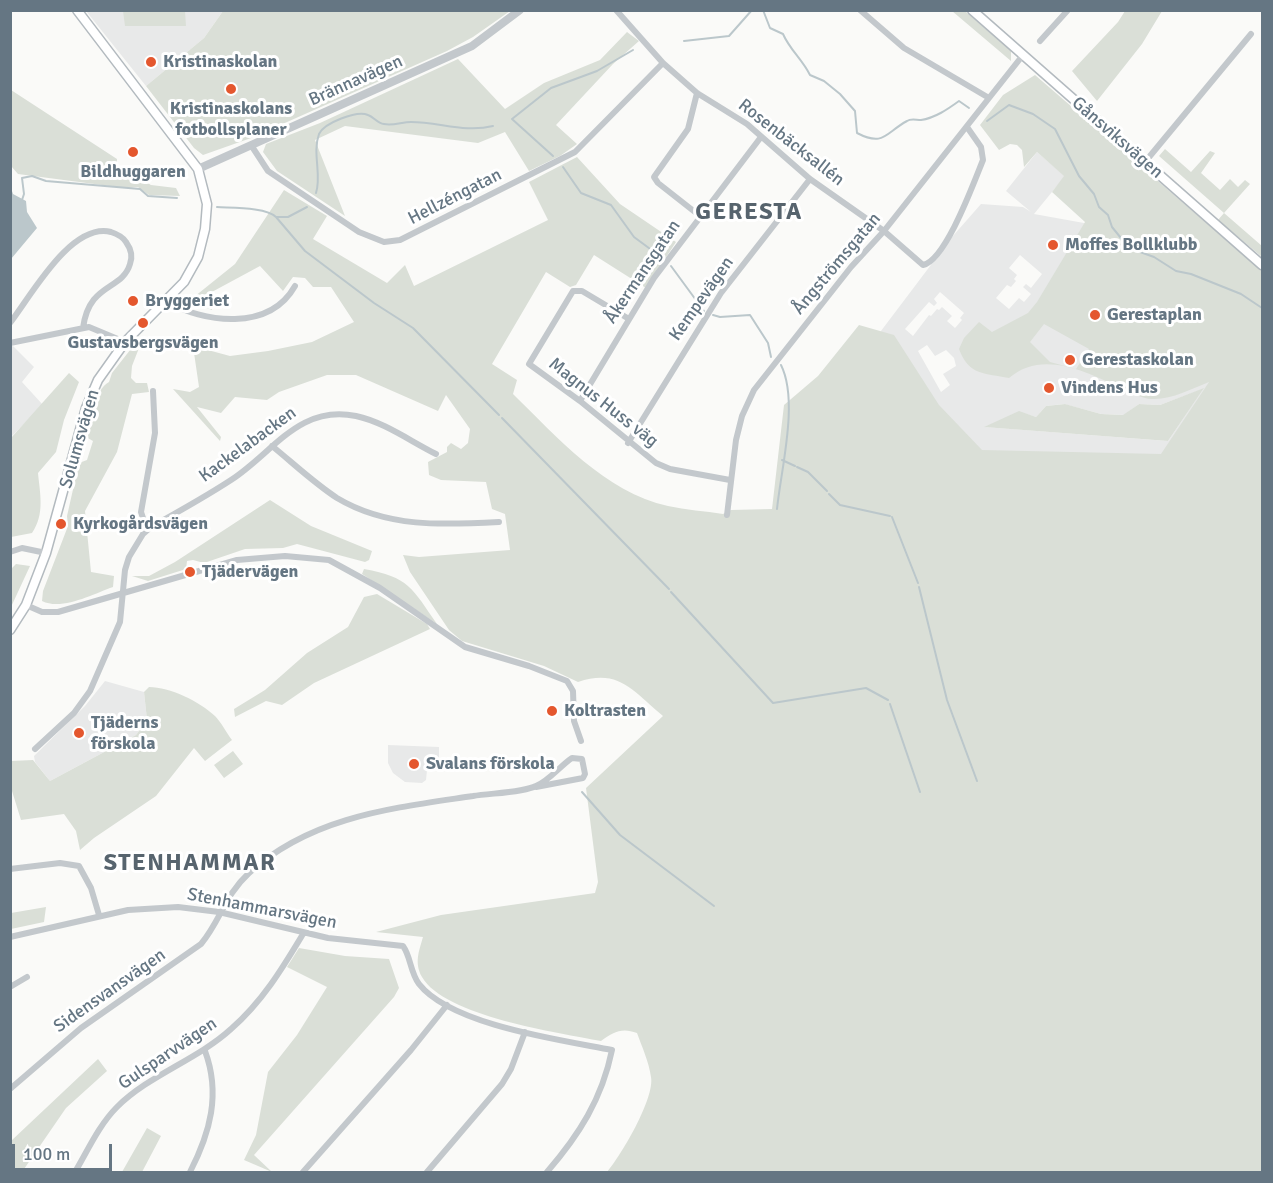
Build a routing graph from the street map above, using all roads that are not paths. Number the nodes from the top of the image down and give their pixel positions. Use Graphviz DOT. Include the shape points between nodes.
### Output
graph roads {
  1 [pos="77,10"];
  2 [pos="520,10"];
  3 [pos="860,10"];
  4 [pos="972,10"];
  5 [pos="618,11"];
  6 [pos="1065,12"];
  7 [pos="1251,34"];
  8 [pos="1040,41"];
  9 [pos="1023,55"];
  10 [pos="663,63"];
  11 [pos="697,93"];
  12 [pos="989,98"];
  13 [pos="967,127"];
  14 [pos="761,137"];
  15 [pos="251,145"];
  16 [pos="1145,162"];
  17 [pos="198,169"];
  18 [pos="810,179"];
  19 [pos="700,216"];
  20 [pos="884,231"];
  21 [pos="1263,266"];
  22 [pos="295,286"];
  23 [pos="165,301"];
  24 [pos="628,319"];
  25 [pos="10,323"];
  26 [pos="83,327"];
  27 [pos="125,342"];
  28 [pos="10,343"];
  29 [pos="153,392"];
  30 [pos="580,401"];
  31 [pos="628,443"];
  32 [pos="272,446"];
  33 [pos="436,454"];
  34 [pos="730,480"];
  35 [pos="727,515"];
  36 [pos="499,522"];
  37 [pos="151,527"];
  38 [pos="10,552"];
  39 [pos="46,553"];
  40 [pos="122,593"];
  41 [pos="26,605"];
  42 [pos="10,630"];
  43 [pos="581,741"];
  44 [pos="35,749"];
  45 [pos="536,787"];
  46 [pos="10,869"];
  47 [pos="219,912"];
  48 [pos="99,915"];
  49 [pos="303,934"];
  50 [pos="10,937"];
  51 [pos="27,977"];
  52 [pos="10,987"];
  53 [pos="447,1005"];
  54 [pos="525,1032"];
  55 [pos="205,1051"];
  56 [pos="10,1089"];
  57 [pos="303,1172"];
  58 [pos="75,1173"];
  59 [pos="190,1173"];
  60 [pos="427,1173"];
  61 [pos="547,1173"];
  1 -- 17 [label="main road"];
  2 -- 15 [label="street, Brännavägen" via="472,46"];
  3 -- 12 [label="street" via="904,48"];
  4 -- 9 [label="main road, Gånsviksvägen"];
  5 -- 10 [label="street, Rosenbäcksallén"];
  6 -- 8 [label="street"];
  7 -- 16 [label="street"];
  9 -- 12 [label="street, Ångströmsgatan"];
  9 -- 16 [label="main road, Gånsviksvägen"];
  10 -- 11 [label="street, Rosenbäcksallén"];
  10 -- 15 [label="street, Hellzéngatan" via="575,152 400,240 384,242 359,232 268,171"];
  11 -- 14 [label="street, Rosenbäcksallén"];
  11 -- 19 [label="street" via="688,129 654,177"];
  12 -- 13 [label="street, Ångströmsgatan"];
  13 -- 20 [label="street, Ångströmsgatan"];
  13 -- 20 [label="street, Rosenbäcksallén" via="981,147 982,160 948,238 928,263 920,263"];
  14 -- 18 [label="street, Rosenbäcksallén"];
  14 -- 19 [label="street, Åkermansgatan"];
  15 -- 17 [label="street, Brännavägen"];
  16 -- 21 [label="main road, Gånsviksvägen"];
  17 -- 23 [label="main road, Solumsvägen" via="207,204 202,245 188,275"];
  18 -- 20 [label="street, Rosenbäcksallén"];
  18 -- 31 [label="street, Kempevägen" via="722,293"];
  19 -- 24 [label="street, Åkermansgatan"];
  20 -- 34 [label="street, Ångströmsgatan" via="754,390 742,416"];
  22 -- 23 [label="street" via="281,304 246,318 205,317"];
  23 -- 27 [label="main road, Solumsvägen"];
  24 -- 30 [label="street, Åkermansgatan"];
  24 -- 30 [label="street, Magnus Huss väg" via="582,291 573,291 529,364"];
  25 -- 26 [label="street" via="35,286 77,241 87,234 112,232 128,243 130,264 122,276 93,299"];
  26 -- 27 [label="street" via="98,329"];
  26 -- 28 [label="street"];
  27 -- 39 [label="main road, Solumsvägen" via="101,374 86,408"];
  29 -- 37 [label="street" via="155,433 141,502 144,520"];
  30 -- 31 [label="street, Magnus Huss väg"];
  31 -- 34 [label="street, Magnus Huss väg" via="670,470"];
  32 -- 33 [label="street, Kackelabacken" via="298,424 339,414 370,420"];
  32 -- 36 [label="street" via="335,497 369,514 410,523"];
  32 -- 37 [label="street, Kackelabacken" via="232,479"];
  34 -- 35 [label="street, Ångströmsgatan"];
  37 -- 40 [label="street, Kackelabacken" via="129,556"];
  38 -- 39 [label="street" via="22,548"];
  39 -- 41 [label="main road, Solumsvägen"];
  40 -- 41 [label="street" via="58,612 42,612"];
  40 -- 43 [label="street" via="249,558 326,559 380,588 465,647 567,681 573,691 574,721"];
  40 -- 44 [label="street" via="120,622 90,692 74,713"];
  41 -- 42 [label="main road, Solumsvägen"];
  45 -- 45 [label="street, Sidensvansvägen" via="583,778 582,759 572,758"];
  45 -- 47 [label="street, Sidensvansvägen" via="389,808 315,830 251,871"];
  46 -- 48 [label="street" via="60,863 78,866 92,888"];
  47 -- 48 [label="street, Stenhammarsvägen" via="159,907"];
  47 -- 49 [label="street, Stenhammarsvägen"];
  47 -- 56 [label="street, Sidensvansvägen" via="210,934 191,953 81,1028"];
  48 -- 50 [label="street, Stenhammarsvägen"];
  49 -- 53 [label="street, Stenhammarsvägen" via="403,946 419,984"];
  49 -- 55 [label="street, Gulsparvvägen" via="253,1008"];
  51 -- 52 [label="street"];
  53 -- 54 [label="street"];
  53 -- 57 [label="street"];
  54 -- 60 [label="street" via="502,1084"];
  54 -- 61 [label="street" via="612,1050 599,1095 581,1131"];
  55 -- 58 [label="street, Gulsparvvägen" via="119,1106 106,1119"];
  55 -- 59 [label="street" via="213,1080 212,1111 202,1150"];
}
